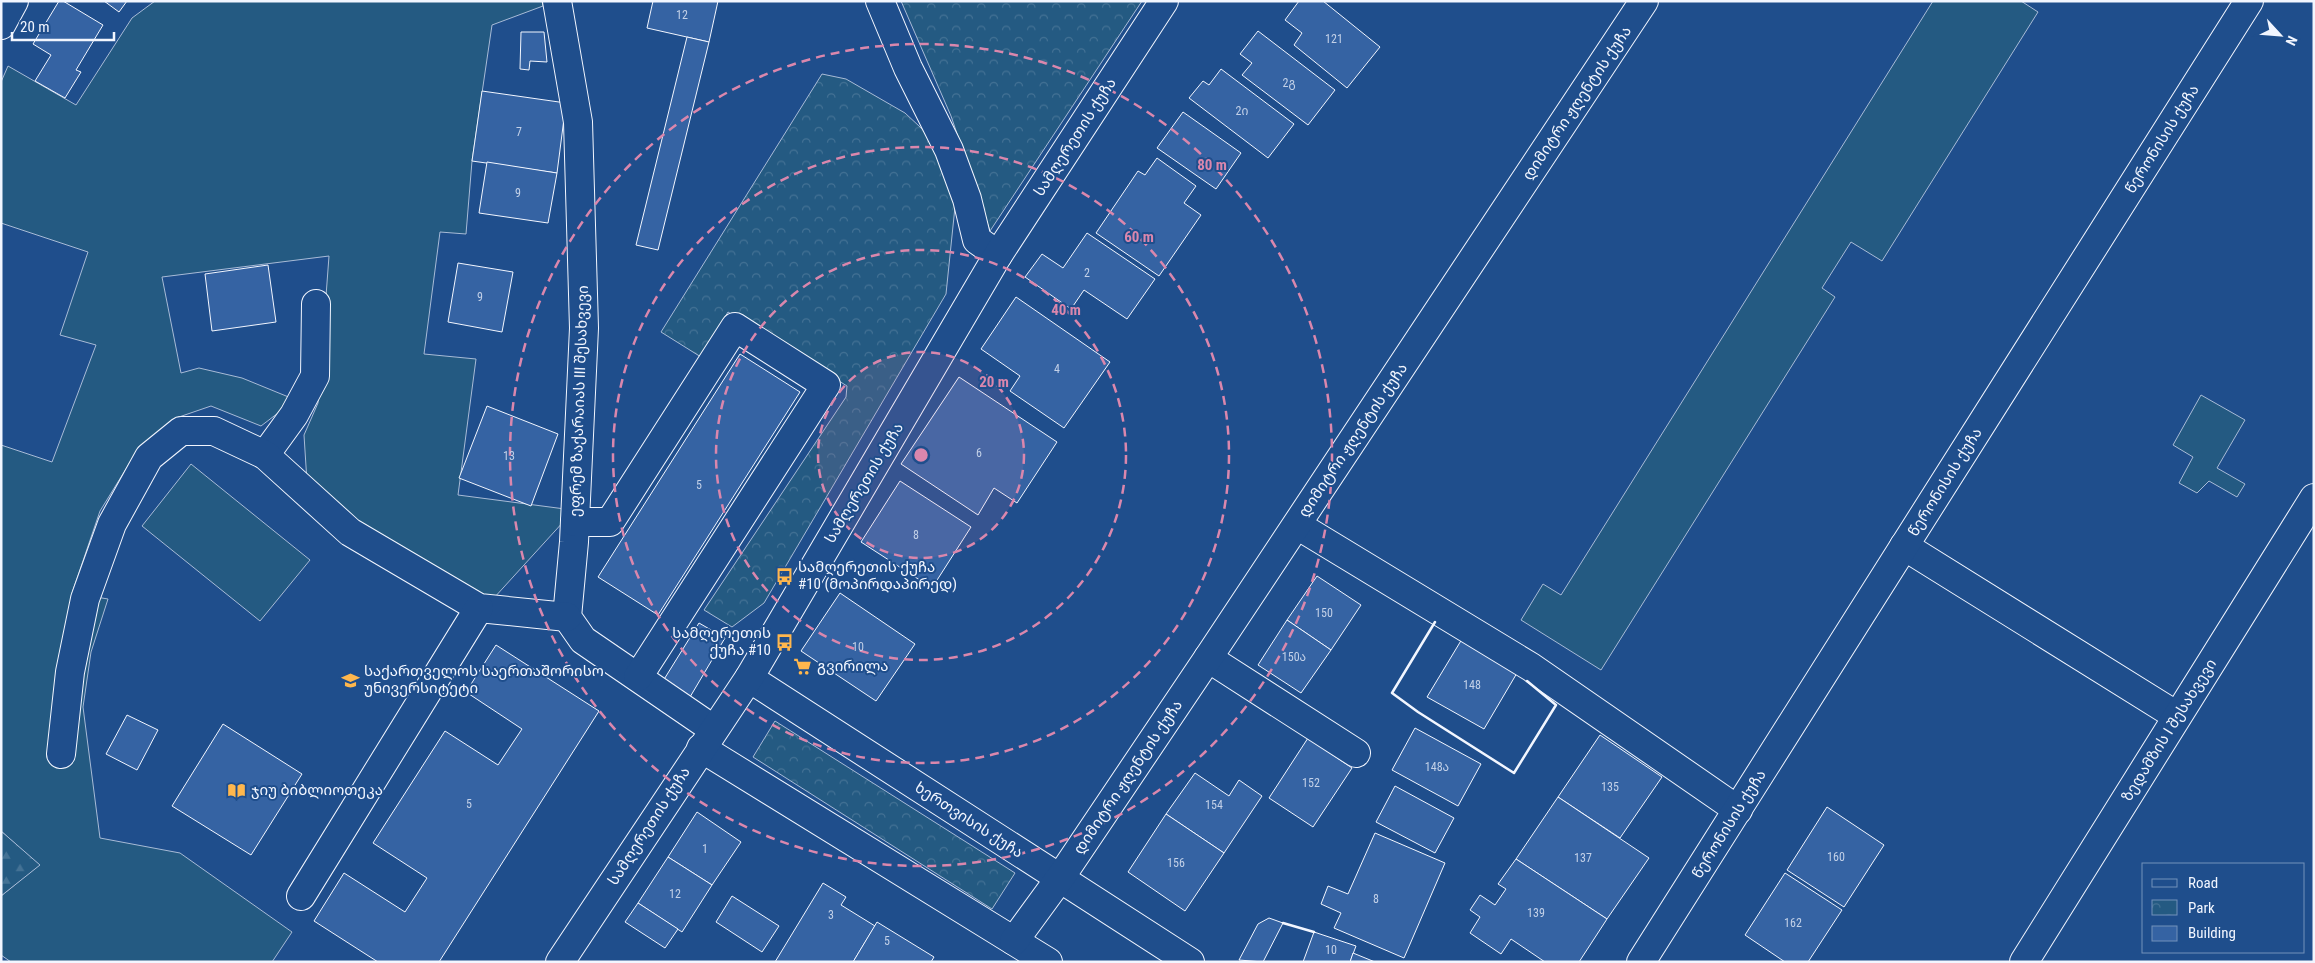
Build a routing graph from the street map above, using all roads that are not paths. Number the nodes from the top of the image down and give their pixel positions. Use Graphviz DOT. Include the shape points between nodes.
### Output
graph roads {
  1 [pos="14,1"];
  2 [pos="557,1"];
  3 [pos="880,1"];
  4 [pos="1164,1"];
  5 [pos="1644,1"];
  6 [pos="2249,1"];
  7 [pos="1,25"];
  8 [pos="998,255"];
  9 [pos="316,304"];
  10 [pos="265,455"];
  11 [pos="2314,498"];
  12 [pos="575,522"];
  13 [pos="1296,525"];
  14 [pos="1904,546"];
  15 [pos="479,608"];
  16 [pos="567,617"];
  17 [pos="1208,658"];
  18 [pos="638,677"];
  19 [pos="749,678"];
  20 [pos="2177,716"];
  21 [pos="707,738"];
  22 [pos="61,754"];
  23 [pos="1356,754"];
  24 [pos="1738,810"];
  25 [pos="1060,878"];
  26 [pos="301,896"];
  27 [pos="1014,941"];
  28 [pos="560,962"];
  29 [pos="1048,962"];
  30 [pos="1190,962"];
  31 [pos="1641,962"];
  32 [pos="2024,962"];
  1 -- 7 [label="street"];
  2 -- 12 [label="street, ეფრემ ზაქარაიას III შესახვევი" via="578,122 584,328"];
  3 -- 8 [label="street" via="908,68 949,150 967,199 977,240"];
  4 -- 8 [label="street, სამღერეთის ქუჩა"];
  5 -- 13 [label="street, დიმიტრი ჟღენტის ქუჩა"];
  6 -- 14 [label="street, წერონისის ქუჩა"];
  8 -- 19 [label="street, სამღერეთის ქუჩა"];
  9 -- 10 [label="street" via="315,376 294,415"];
  10 -- 15 [label="street" via="350,532"];
  10 -- 22 [label="street" via="214,431 181,431 149,456 112,524 85,600 70,672"];
  11 -- 20 [label="street, ზედამზის I შესახვევი"];
  12 -- 16 [label="street, ეფრემ ზაქარაიას III შესახვევი"];
  12 -- 18 [label="street" via="610,522 735,327 826,385"];
  13 -- 17 [label="street, დიმიტრი ჟღენტის ქუჩა"];
  13 -- 24 [label="street" via="1531,667"];
  14 -- 20 [label="street"];
  14 -- 24 [label="street, წერონისის ქუჩა"];
  15 -- 16 [label="street"];
  15 -- 26 [label="street"];
  16 -- 18 [label="street" via="583,640"];
  17 -- 23 [label="street"];
  17 -- 25 [label="street, დიმიტრი ჟღენტის ქუჩა"];
  18 -- 21 [label="street"];
  19 -- 21 [label="street, სამღერეთის ქუჩა"];
  19 -- 25 [label="street, ხერთვისის ქუჩა"];
  20 -- 32 [label="street, ზედამზის I შესახვევი"];
  21 -- 27 [label="street"];
  21 -- 28 [label="street, სამღერეთის ქუჩა"];
  24 -- 31 [label="street, წერონისის ქუჩა"];
  25 -- 27 [label="street, დიმიტრი ჟღენტის ქუჩა"];
  25 -- 30 [label="street, ხერთვისის ქუჩა"];
  27 -- 29 [label="street"];
}
